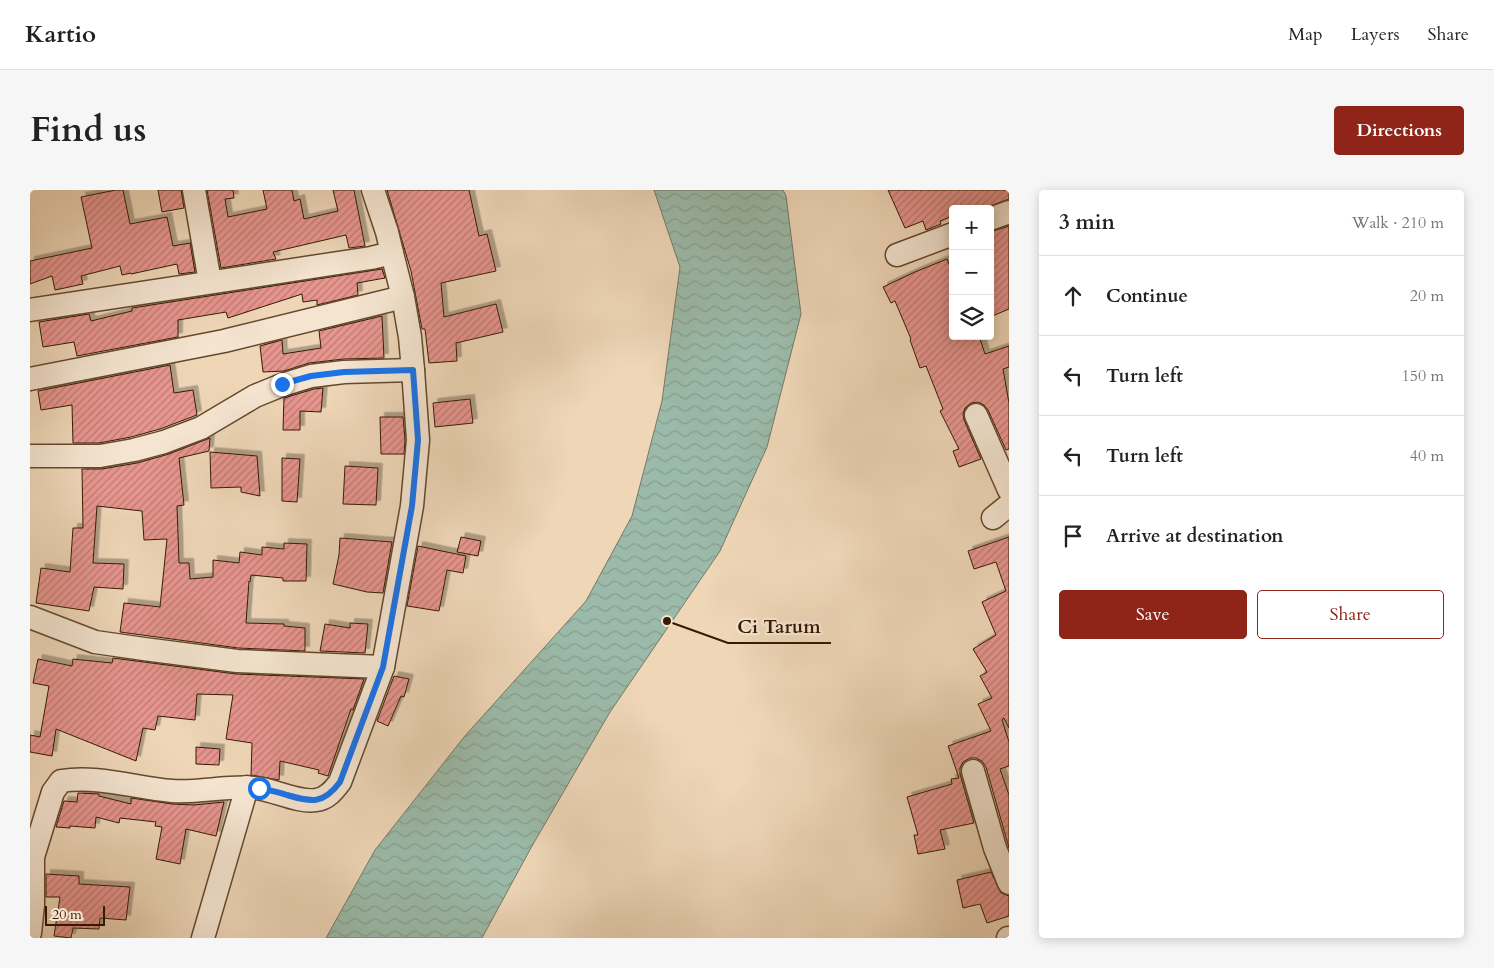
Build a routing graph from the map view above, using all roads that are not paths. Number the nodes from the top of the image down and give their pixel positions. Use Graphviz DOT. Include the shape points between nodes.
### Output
graph roads {
  1 [pos="194,190"];
  2 [pos="373,190"];
  3 [pos="1009,212"];
  4 [pos="994,218"];
  5 [pos="949,236"];
  6 [pos="392,253"];
  7 [pos="897,255"];
  8 [pos="210,282"];
  9 [pos="403,297"];
  10 [pos="30,310"];
  11 [pos="413,370"];
  12 [pos="30,379"];
  13 [pos="976,415"];
  14 [pos="30,456"];
  15 [pos="1009,490"];
  16 [pos="30,617"];
  17 [pos="383,667"];
  18 [pos="973,771"];
  19 [pos="247,787"];
  20 [pos="32,857"];
  21 [pos="1009,884"];
  22 [pos="30,933"];
  23 [pos="203,938"];
  1 -- 8 [label="street"];
  2 -- 6 [label="street"];
  3 -- 4 [label="street"];
  5 -- 7 [label="street"];
  6 -- 8 [label="street"];
  6 -- 9 [label="street"];
  8 -- 10 [label="street"];
  9 -- 11 [label="street"];
  9 -- 12 [label="street" via="224,341"];
  11 -- 14 [label="street" via="344,372 282,384 201,428 134,450 100,456"];
  11 -- 17 [label="street" via="418,440 412,506"];
  13 -- 15 [label="street"];
  16 -- 17 [label="street" via="95,642 144,649 237,661"];
  17 -- 19 [label="street" via="340,782 329,795 308,801"];
  18 -- 21 [label="street"];
  19 -- 20 [label="street" via="174,791 87,779 62,781 53,792"];
  19 -- 23 [label="street"];
  20 -- 22 [label="street"];
}
